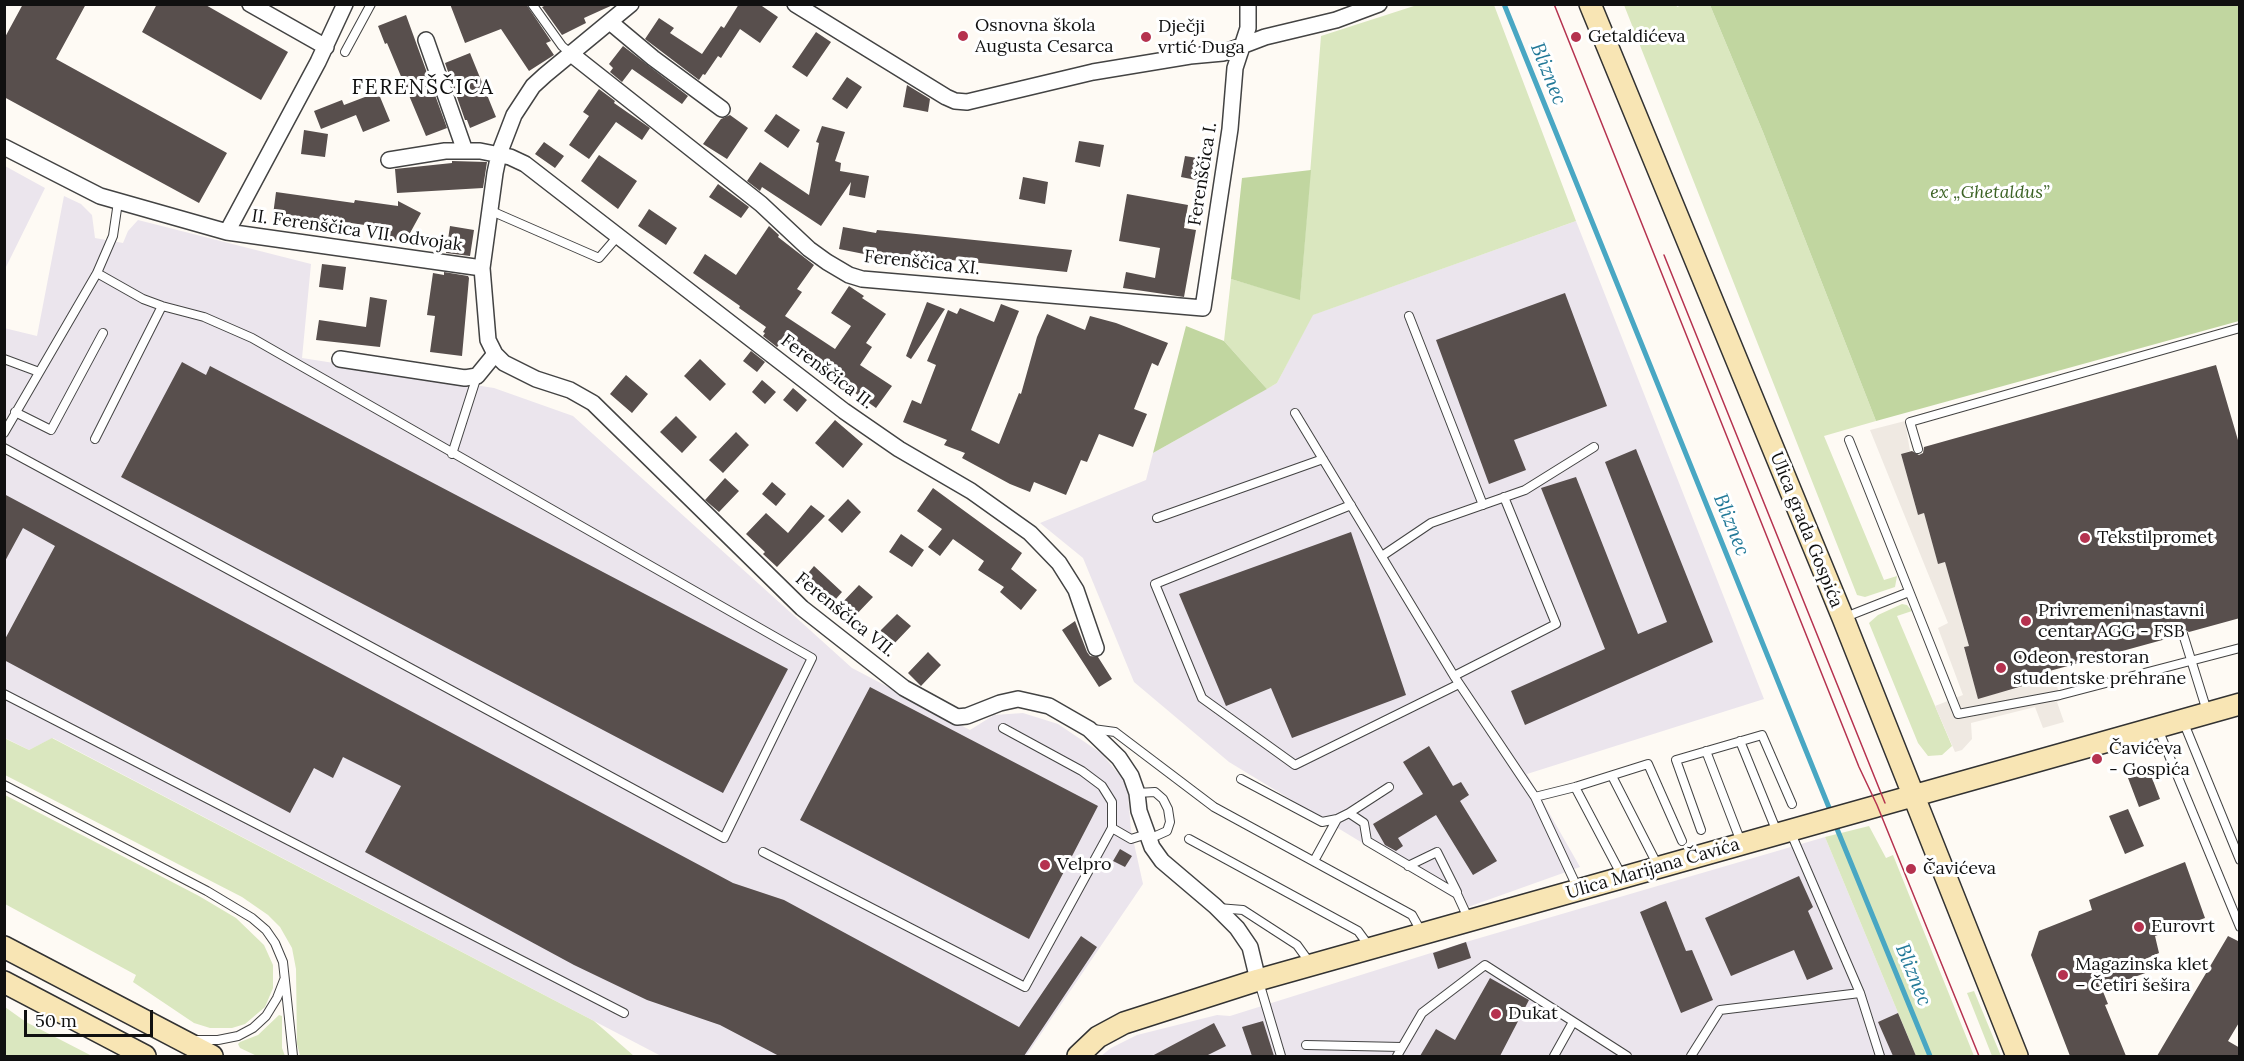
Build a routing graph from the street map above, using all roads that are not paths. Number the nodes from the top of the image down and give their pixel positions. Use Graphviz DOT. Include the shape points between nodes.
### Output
graph roads {
  1 [pos="250,4"];
  2 [pos="345,4"];
  3 [pos="371,4"];
  4 [pos="532,4"];
  5 [pos="631,4"];
  6 [pos="795,4"];
  7 [pos="1248,4"];
  8 [pos="1379,4"];
  9 [pos="1590,4"];
  10 [pos="610,22"];
  11 [pos="426,40"];
  12 [pos="326,47"];
  13 [pos="1242,47"];
  14 [pos="345,52"];
  15 [pos="570,53"];
  16 [pos="722,109"];
  17 [pos="4,147"];
  18 [pos="465,151"];
  19 [pos="499,154"];
  20 [pos="389,160"];
  21 [pos="118,202"];
  22 [pos="489,210"];
  23 [pos="227,232"];
  24 [pos="618,235"];
  25 [pos="482,268"];
  26 [pos="97,273"];
  27 [pos="162,306"];
  28 [pos="1203,308"];
  29 [pos="1409,316"];
  30 [pos="2240,328"];
  31 [pos="103,333"];
  32 [pos="495,354"];
  33 [pos="4,359"];
  34 [pos="340,359"];
  35 [pos="39,372"];
  36 [pos="477,376"];
  37 [pos="15,412"];
  38 [pos="1295,412"];
  39 [pos="4,433"];
  40 [pos="95,439"];
  41 [pos="1849,440"];
  42 [pos="1594,447"];
  43 [pos="4,448"];
  44 [pos="1918,449"];
  45 [pos="452,454"];
  46 [pos="1323,459"];
  47 [pos="1504,497"];
  48 [pos="1351,505"];
  49 [pos="1483,505"];
  50 [pos="1157,518"];
  51 [pos="1382,556"];
  52 [pos="1908,592"];
  53 [pos="1843,618"];
  54 [pos="2183,634"];
  55 [pos="1096,648"];
  56 [pos="2240,648"];
  57 [pos="2193,661"];
  58 [pos="1454,676"];
  59 [pos="1459,684"];
  60 [pos="4,694"];
  61 [pos="2240,704"];
  62 [pos="2208,713"];
  63 [pos="2182,720"];
  64 [pos="2157,727"];
  65 [pos="1003,728"];
  66 [pos="1089,729"];
  67 [pos="1740,741"];
  68 [pos="1706,751"];
  69 [pos="1611,776"];
  70 [pos="1241,779"];
  71 [pos="4,785"];
  72 [pos="1389,787"];
  73 [pos="1575,787"];
  74 [pos="1137,793"];
  75 [pos="1912,795"];
  76 [pos="1535,797"];
  77 [pos="1792,804"];
  78 [pos="1349,813"];
  79 [pos="1337,819"];
  80 [pos="1112,828"];
  81 [pos="1701,830"];
  82 [pos="1783,832"];
  83 [pos="1148,837"];
  84 [pos="1189,839"];
  85 [pos="1683,841"];
  86 [pos="1741,844"];
  87 [pos="763,852"];
  88 [pos="2240,860"];
  89 [pos="1314,861"];
  90 [pos="1408,866"];
  91 [pos="1659,867"];
  92 [pos="1623,877"];
  93 [pos="1579,890"];
  94 [pos="1457,894"];
  95 [pos="1217,908"];
  96 [pos="1469,921"];
  97 [pos="2240,927"];
  98 [pos="1423,934"];
  99 [pos="4,947"];
  100 [pos="1371,949"];
  101 [pos="1312,965"];
  102 [pos="285,976"];
  103 [pos="1258,980"];
  104 [pos="4,982"];
  105 [pos="1860,993"];
  106 [pos="624,1013"];
  107 [pos="1574,1022"];
  108 [pos="174,1037"];
  109 [pos="1306,1045"];
  110 [pos="1402,1047"];
  111 [pos="146,1056"];
  112 [pos="212,1056"];
  113 [pos="293,1056"];
  114 [pos="1078,1056"];
  115 [pos="1281,1056"];
  116 [pos="1397,1056"];
  117 [pos="1554,1056"];
  118 [pos="1627,1056"];
  119 [pos="1691,1056"];
  120 [pos="1880,1056"];
  121 [pos="2017,1056"];
  1 -- 12 [label="street"];
  2 -- 12 [label="street"];
  3 -- 14 [label="lane"];
  4 -- 15 [label="lane"];
  5 -- 10 [label="street"];
  6 -- 13 [label="street" via="955,101 977,100 1093,72"];
  7 -- 13 [label="street, Ferenščica I." via="1248,28"];
  8 -- 13 [label="street"];
  9 -- 53 [label="street, Ulica grada Gospića"];
  10 -- 15 [label="street"];
  10 -- 16 [label="street"];
  11 -- 18 [label="street"];
  12 -- 23 [label="street"];
  13 -- 28 [label="street, Ferenščica I." via="1235,68 1230,129"];
  15 -- 19 [label="street" via="533,86 514,115"];
  15 -- 28 [label="street, Ferenščica XI." via="761,204 809,249 849,275"];
  17 -- 21 [label="street, II. Ferenščica VII. odvojak"];
  18 -- 19 [label="street, Ferenščica II."];
  18 -- 20 [label="street, Ferenščica II."];
  19 -- 22 [label="street"];
  19 -- 24 [label="street, Ferenščica II." via="525,164"];
  21 -- 23 [label="street, II. Ferenščica VII. odvojak"];
  21 -- 26 [label="lane" via="112,236"];
  22 -- 24 [label="lane" via="598,258"];
  22 -- 25 [label="street"];
  23 -- 25 [label="street, II. Ferenščica VII. odvojak"];
  24 -- 55 [label="street, Ferenščica II." via="844,411 1030,533 1059,562 1076,590"];
  25 -- 32 [label="street" via="488,340"];
  26 -- 27 [label="lane"];
  26 -- 35 [label="lane"];
  27 -- 40 [label="lane"];
  27 -- 45 [label="lane" via="204,317 252,338"];
  29 -- 49 [label="lane"];
  30 -- 44 [label="lane" via="1910,422"];
  31 -- 37 [label="lane" via="51,430"];
  32 -- 36 [label="street"];
  32 -- 66 [label="street, Ferenščica VII." via="504,363 593,403 802,608 904,688 957,717 1018,699 1049,706"];
  33 -- 35 [label="lane"];
  34 -- 36 [label="street" via="465,378"];
  35 -- 37 [label="lane"];
  36 -- 45 [label="lane"];
  37 -- 39 [label="lane"];
  38 -- 46 [label="lane"];
  41 -- 52 [label="lane"];
  42 -- 47 [label="lane" via="1525,490"];
  43 -- 45 [label="lane" via="724,837 812,658"];
  46 -- 48 [label="lane"];
  46 -- 50 [label="lane"];
  47 -- 49 [label="lane"];
  47 -- 58 [label="lane" via="1556,624"];
  48 -- 51 [label="lane"];
  48 -- 59 [label="lane" via="1155,584 1202,698 1295,765"];
  49 -- 51 [label="lane" via="1431,523"];
  51 -- 58 [label="lane"];
  52 -- 53 [label="lane"];
  52 -- 57 [label="lane" via="1958,714 2060,695"];
  53 -- 75 [label="street, Ulica grada Gospića"];
  54 -- 57 [label="lane"];
  56 -- 57 [label="lane"];
  57 -- 62 [label="lane"];
  58 -- 59 [label="lane"];
  59 -- 76 [label="lane"];
  60 -- 106 [label="lane"];
  61 -- 62 [label="street, Ulica Marijana Čavića"];
  62 -- 63 [label="street, Ulica Marijana Čavića"];
  63 -- 64 [label="street, Ulica Marijana Čavića"];
  63 -- 88 [label="lane"];
  64 -- 75 [label="street, Ulica Marijana Čavića"];
  64 -- 97 [label="lane"];
  65 -- 80 [label="lane" via="1102,786 1112,802"];
  66 -- 74 [label="street, Ferenščica VII." via="1119,758"];
  66 -- 89 [label="lane" via="1115,732 1214,807"];
  67 -- 68 [label="lane"];
  67 -- 77 [label="lane" via="1762,735"];
  67 -- 82 [label="lane"];
  68 -- 81 [label="lane" via="1676,760"];
  68 -- 86 [label="lane"];
  69 -- 73 [label="lane"];
  69 -- 85 [label="lane" via="1648,764"];
  69 -- 91 [label="lane"];
  70 -- 79 [label="lane" via="1322,822"];
  71 -- 102 [label="lane" via="197,885 252,918 275,943"];
  72 -- 78 [label="lane"];
  73 -- 76 [label="lane"];
  73 -- 92 [label="lane"];
  74 -- 83 [label="street, Ferenščica VII."];
  74 -- 83 [label="lane" via="1155,792 1168,809 1167,831"];
  75 -- 82 [label="street, Ulica Marijana Čavića"];
  75 -- 121 [label="street, Ulica grada Gospića"];
  76 -- 93 [label="lane"];
  78 -- 79 [label="lane"];
  78 -- 90 [label="lane" via="1364,823 1366,841"];
  79 -- 89 [label="lane"];
  80 -- 83 [label="lane" via="1131,839"];
  80 -- 87 [label="lane" via="1025,987"];
  82 -- 86 [label="street, Ulica Marijana Čavića"];
  82 -- 105 [label="lane"];
  83 -- 95 [label="street, Ferenščica VII." via="1162,861"];
  84 -- 100 [label="lane" via="1358,931"];
  86 -- 91 [label="street, Ulica Marijana Čavića"];
  89 -- 98 [label="lane" via="1412,915"];
  90 -- 94 [label="lane"];
  90 -- 94 [label="lane" via="1437,852"];
  91 -- 92 [label="street, Ulica Marijana Čavića"];
  92 -- 93 [label="street, Ulica Marijana Čavića"];
  93 -- 96 [label="street, Ulica Marijana Čavića"];
  94 -- 96 [label="lane"];
  95 -- 101 [label="lane" via="1243,910 1297,945"];
  95 -- 103 [label="street, Ferenščica VII." via="1250,947"];
  96 -- 98 [label="street, Ulica Marijana Čavića"];
  98 -- 100 [label="street, Ulica Marijana Čavića"];
  99 -- 108 [label="street"];
  100 -- 101 [label="street, Ulica Marijana Čavića"];
  101 -- 103 [label="street, Ulica Marijana Čavića"];
  102 -- 108 [label="lane" via="266,1016 253,1028 218,1040"];
  102 -- 113 [label="lane"];
  103 -- 114 [label="street, Ulica Marijana Čavića" via="1124,1023 1098,1037"];
  103 -- 115 [label="lane"];
  104 -- 111 [label="street"];
  105 -- 119 [label="lane" via="1720,1010"];
  105 -- 120 [label="lane"];
  107 -- 110 [label="lane" via="1485,965 1422,1013"];
  107 -- 117 [label="lane"];
  107 -- 118 [label="lane"];
  108 -- 112 [label="street"];
  109 -- 110 [label="lane"];
  110 -- 116 [label="lane"];
}
